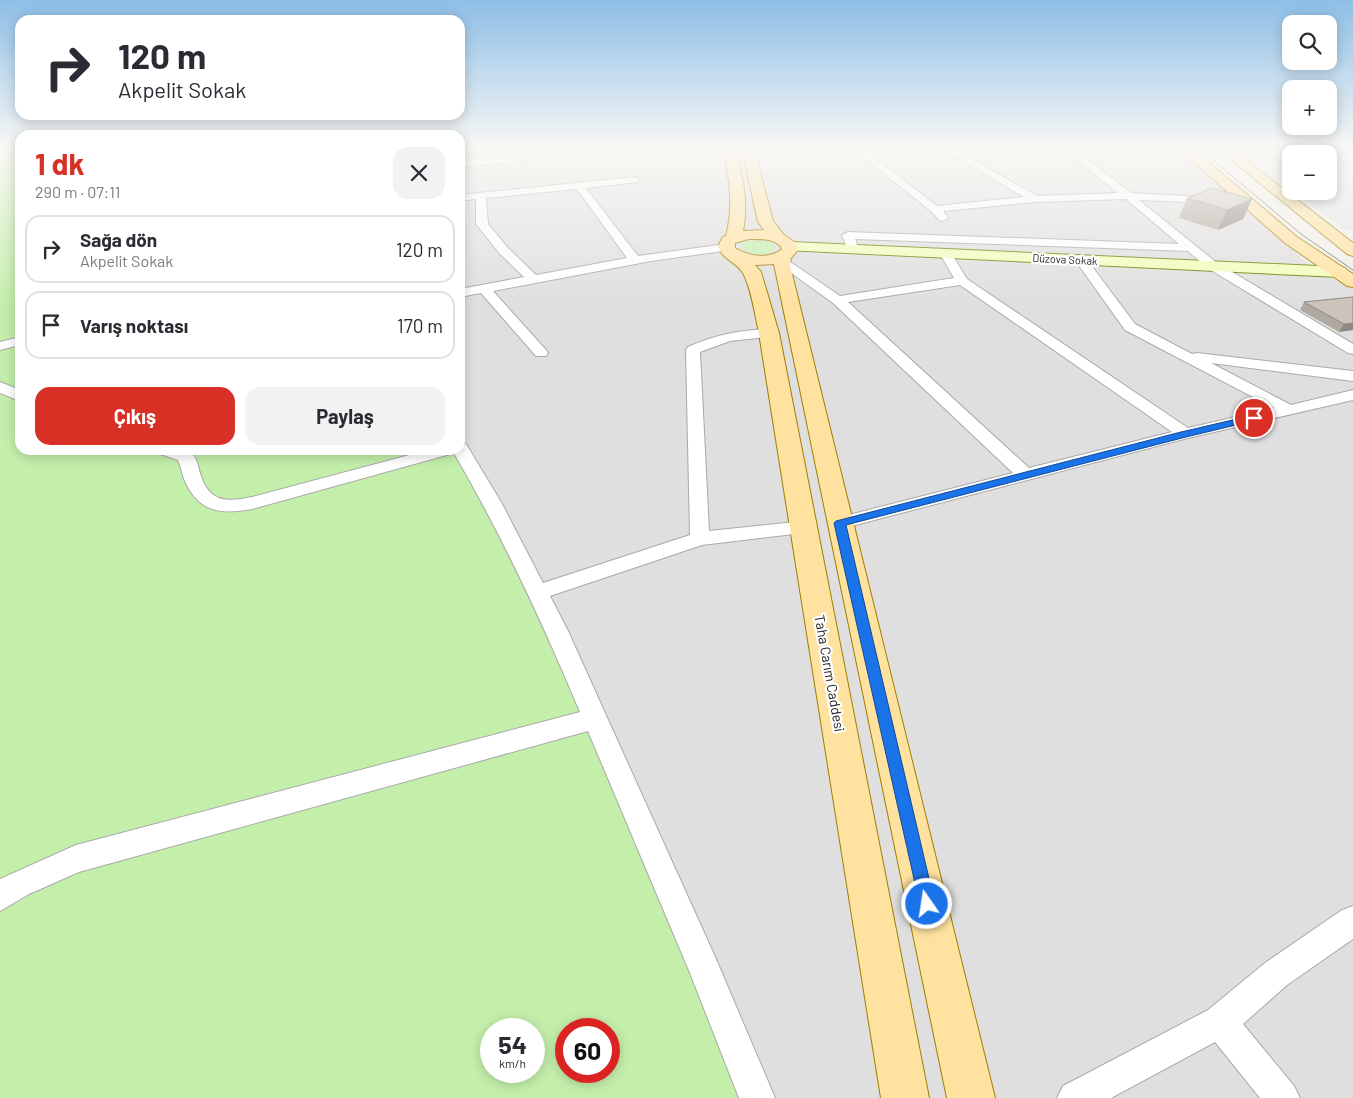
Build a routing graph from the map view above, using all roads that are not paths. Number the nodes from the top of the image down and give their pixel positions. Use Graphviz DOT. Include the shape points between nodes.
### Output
graph roads {
  1 [pos="481,200"];
  2 [pos="590,200"];
  3 [pos="739,200"];
  4 [pos="761,200"];
  5 [pos="924,200"];
  6 [pos="1023,200"];
  7 [pos="1133,200"];
  8 [pos="1245,200"];
  9 [pos="1289,200"];
  10 [pos="935,209"];
  11 [pos="961,238"];
  12 [pos="732,247"];
  13 [pos="1192,248"];
  14 [pos="853,250"];
  15 [pos="783,251"];
  16 [pos="1353,251"];
  17 [pos="946,254"];
  18 [pos="977,255"];
  19 [pos="635,260"];
  20 [pos="1080,260"];
  21 [pos="1213,266"];
  22 [pos="1339,272"];
  23 [pos="534,280"];
  24 [pos="962,281"];
  25 [pos="1353,282"];
  26 [pos="485,289"];
  27 [pos="465,292"];
  28 [pos="838,300"];
  29 [pos="769,333"];
  30 [pos="15,342"];
  31 [pos="2,346"];
  32 [pos="1353,350"];
  33 [pos="542,353"];
  34 [pos="1185,356"];
  35 [pos="1353,376"];
  36 [pos="0,387"];
  37 [pos="15,394"];
  38 [pos="1353,395"];
  39 [pos="1289,410"];
  40 [pos="1185,434"];
  41 [pos="180,455"];
  42 [pos="430,455"];
  43 [pos="464,455"];
  44 [pos="1026,475"];
  45 [pos="840,523"];
  46 [pos="804,527"];
  47 [pos="700,540"];
  48 [pos="538,592"];
  49 [pos="595,718"];
  50 [pos="0,896"];
  51 [pos="1353,921"];
  52 [pos="1220,1022"];
  53 [pos="756,1095"];
  54 [pos="905,1097"];
  55 [pos="971,1098"];
  56 [pos="1075,1098"];
  57 [pos="1282,1098"];
  1 -- 23 [label="street" via="482,224"];
  2 -- 19 [label="street"];
  3 -- 12 [label="main road" via="739,220"];
  4 -- 15 [label="main road" via="766,222"];
  5 -- 10 [label="street"];
  6 -- 10 [label="street"];
  7 -- 13 [label="street"];
  8 -- 22 [label="main road" via="1291,240"];
  9 -- 16 [label="main road"];
  10 -- 11 [label="street"];
  11 -- 13 [label="street"];
  11 -- 14 [label="street" via="848,235"];
  11 -- 18 [label="street"];
  12 -- 15 [label="main road" via="760,260"];
  12 -- 15 [label="main road" via="756,234"];
  12 -- 19 [label="street"];
  12 -- 29 [label="main road, Taha Carım Caddesi" via="752,272"];
  13 -- 21 [label="street"];
  14 -- 15 [label="street, Düzova Sokak"];
  14 -- 17 [label="street, Düzova Sokak"];
  15 -- 28 [label="street"];
  15 -- 45 [label="main road"];
  17 -- 18 [label="street, Düzova Sokak"];
  17 -- 24 [label="street"];
  18 -- 20 [label="street, Düzova Sokak"];
  19 -- 23 [label="street"];
  20 -- 21 [label="street, Düzova Sokak"];
  20 -- 34 [label="street" via="1130,327"];
  21 -- 22 [label="street, Düzova Sokak"];
  21 -- 32 [label="street"];
  22 -- 25 [label="main road"];
  23 -- 26 [label="street"];
  24 -- 28 [label="street"];
  24 -- 40 [label="street"];
  26 -- 27 [label="street"];
  26 -- 33 [label="street"];
  28 -- 44 [label="street"];
  29 -- 46 [label="main road, Taha Carım Caddesi"];
  29 -- 47 [label="street" via="740,334 714,340 693,350"];
  30 -- 31 [label="street"];
  34 -- 35 [label="street"];
  34 -- 39 [label="street"];
  36 -- 37 [label="street"];
  38 -- 39 [label="street"];
  39 -- 40 [label="street"];
  40 -- 44 [label="street"];
  41 -- 42 [label="street" via="185,457 203,498 222,506 252,503"];
  43 -- 48 [label="street"];
  44 -- 45 [label="street"];
  45 -- 55 [label="main road"];
  46 -- 47 [label="street"];
  46 -- 54 [label="main road, Taha Carım Caddesi"];
  47 -- 48 [label="street"];
  48 -- 49 [label="street"];
  49 -- 50 [label="street" via="76,859"];
  49 -- 53 [label="street"];
  51 -- 52 [label="street" via="1276,974"];
  52 -- 56 [label="street"];
  52 -- 57 [label="street"];
}
